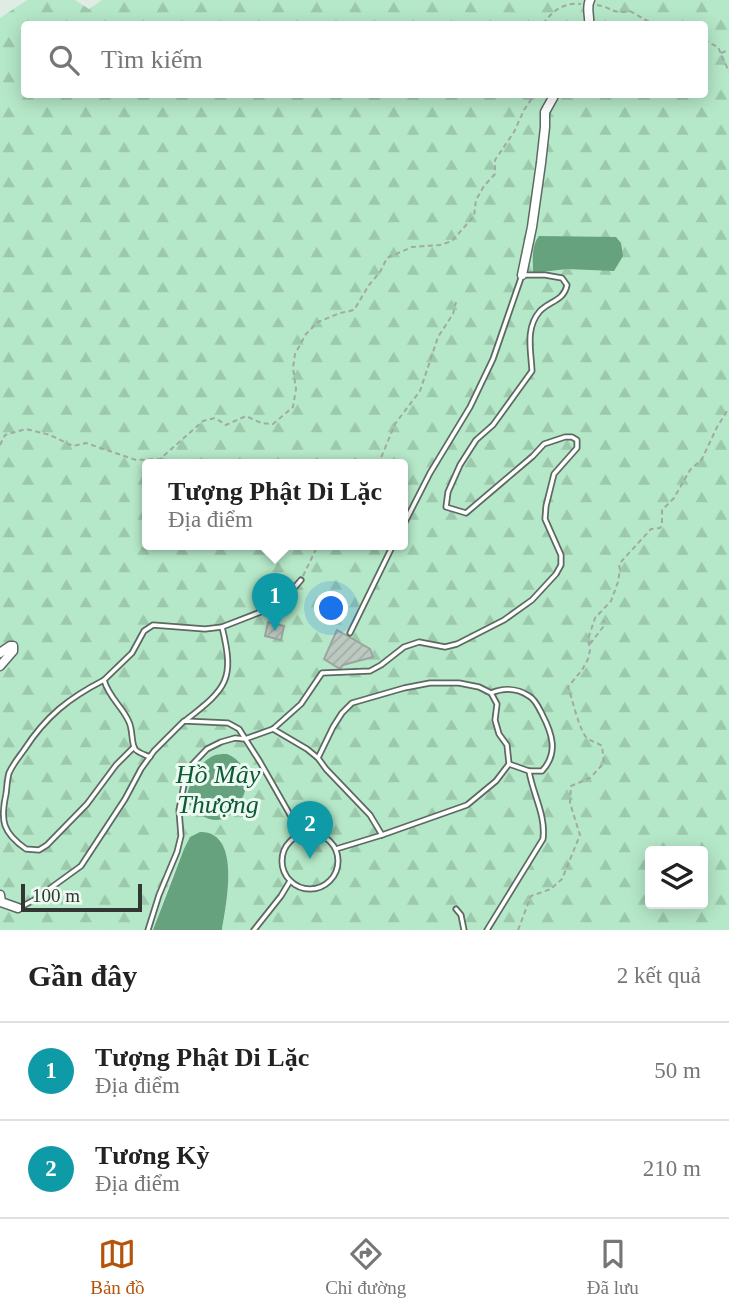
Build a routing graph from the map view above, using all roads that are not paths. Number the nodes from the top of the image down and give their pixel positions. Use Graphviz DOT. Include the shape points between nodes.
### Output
graph roads {
  1 [pos="590,0"];
  2 [pos="589,21"];
  3 [pos="553,98"];
  4 [pos="522,275"];
  5 [pos="408,516"];
  6 [pos="391,550"];
  7 [pos="301,580"];
  8 [pos="222,627"];
  9 [pos="350,633"];
  10 [pos="0,653"];
  11 [pos="0,666"];
  12 [pos="104,680"];
  13 [pos="491,693"];
  14 [pos="184,721"];
  15 [pos="273,729"];
  16 [pos="245,739"];
  17 [pos="134,747"];
  18 [pos="150,757"];
  19 [pos="318,758"];
  20 [pos="509,764"];
  21 [pos="529,771"];
  22 [pos="300,834"];
  23 [pos="382,835"];
  24 [pos="336,849"];
  25 [pos="290,881"];
  26 [pos="0,895"];
  27 [pos="18,908"];
  28 [pos="456,909"];
  29 [pos="148,930"];
  30 [pos="254,930"];
  31 [pos="464,930"];
  32 [pos="487,930"];
  1 -- 2 [label="street"];
  3 -- 4 [label="street" via="545,112"];
  4 -- 5 [label="lane" via="493,359"];
  4 -- 15 [label="lane" via="562,278 566,291 540,310 529,337 532,371 493,425 476,440 448,492 446,507 466,513 544,444 565,437 578,440 577,448 554,474 545,506 561,565 532,600 457,644 445,647 419,642 370,671 322,673 301,704"];
  6 -- 9 [label="lane"];
  7 -- 8 [label="lane" via="276,606"];
  8 -- 12 [label="lane" via="153,625"];
  8 -- 14 [label="lane" via="228,670 219,692"];
  10 -- 11 [label="street" via="14,648"];
  12 -- 17 [label="lane" via="128,718"];
  12 -- 17 [label="lane" via="78,693 52,715 10,770 2,806 10,836 26,849 47,845"];
  13 -- 19 [label="lane" via="459,683 430,683 352,703 333,727"];
  13 -- 20 [label="lane"];
  13 -- 21 [label="lane" via="512,689 530,696 548,725 552,737 549,764 542,771"];
  14 -- 16 [label="lane" via="228,723"];
  14 -- 18 [label="lane"];
  15 -- 16 [label="lane"];
  15 -- 19 [label="lane"];
  16 -- 22 [label="lane"];
  16 -- 29 [label="lane" via="221,742 187,770 179,810 181,836"];
  17 -- 18 [label="lane"];
  18 -- 27 [label="lane" via="82,866"];
  19 -- 23 [label="lane" via="370,815"];
  20 -- 21 [label="lane"];
  20 -- 23 [label="lane" via="467,805"];
  21 -- 32 [label="lane" via="542,815 543,839"];
  22 -- 24 [label="lane" via="317,833"];
  22 -- 25 [label="lane" via="282,854 281,864"];
  23 -- 24 [label="lane"];
  24 -- 25 [label="lane" via="337,868 326,884 307,889"];
  25 -- 30 [label="lane"];
  26 -- 27 [label="street" via="1,902"];
  28 -- 31 [label="lane"];
}
